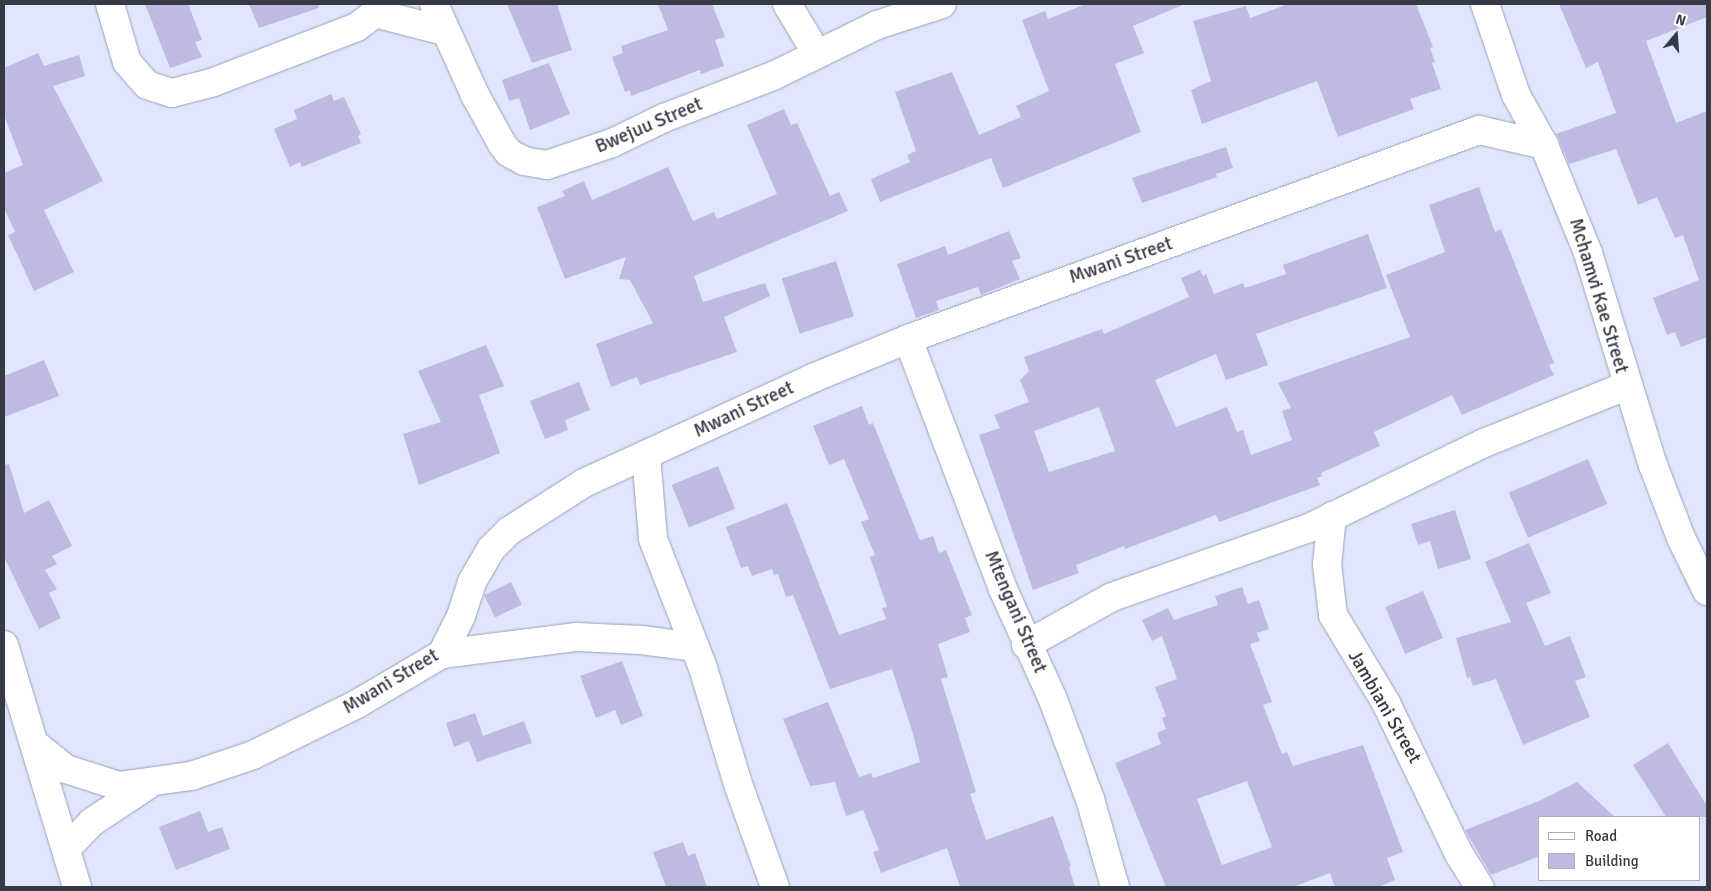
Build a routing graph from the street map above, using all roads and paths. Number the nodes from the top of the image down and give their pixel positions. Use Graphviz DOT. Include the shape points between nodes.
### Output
graph roads {
  1 [pos="110,4"];
  2 [pos="434,4"];
  3 [pos="787,4"];
  4 [pos="942,4"];
  5 [pos="1485,4"];
  6 [pos="382,9"];
  7 [pos="444,31"];
  8 [pos="817,54"];
  9 [pos="1544,145"];
  10 [pos="908,339"];
  11 [pos="1626,386"];
  12 [pos="646,455"];
  13 [pos="1332,516"];
  14 [pos="1707,590"];
  15 [pos="4,645"];
  16 [pos="1026,645"];
  17 [pos="695,647"];
  18 [pos="442,654"];
  19 [pos="12,700"];
  20 [pos="36,745"];
  21 [pos="151,783"];
  22 [pos="66,849"];
  23 [pos="77,887"];
  24 [pos="775,887"];
  25 [pos="1115,887"];
  26 [pos="1480,887"];
  1 -- 6 [label="street" via="127,62 147,85 172,93 211,83 357,28"];
  2 -- 7 [label="street, Bwejuu Street"];
  3 -- 8 [label="street"];
  4 -- 8 [label="street, Bwejuu Street" via="877,25"];
  5 -- 9 [label="street, Mchamvi Kae Street" via="1516,95"];
  6 -- 7 [label="street"];
  7 -- 8 [label="street, Bwejuu Street" via="475,95 509,153 524,161 547,165 612,143"];
  9 -- 10 [label="street, Mwani Street" via="1479,130"];
  9 -- 11 [label="street, Mchamvi Kae Street" via="1588,253"];
  10 -- 12 [label="street, Mwani Street" via="813,378"];
  10 -- 16 [label="street, Mtengani Street" via="960,481"];
  11 -- 13 [label="street" via="1484,442"];
  11 -- 14 [label="street, Mchamvi Kae Street" via="1681,538"];
  12 -- 17 [label="street" via="653,539"];
  12 -- 18 [label="street, Mwani Street" via="584,484 509,531 491,549 472,582 462,616"];
  13 -- 16 [label="street" via="1232,557 1112,597"];
  13 -- 26 [label="street, Jambiani Street" via="1327,564 1332,614 1386,703 1459,854"];
  15 -- 19 [label="street"];
  16 -- 25 [label="street, Mtengani Street" via="1052,697 1086,790"];
  17 -- 18 [label="street" via="576,636"];
  17 -- 24 [label="street" via="739,787"];
  18 -- 21 [label="street, Mwani Street" via="357,704 252,755 191,776"];
  19 -- 20 [label="street"];
  20 -- 21 [label="street, Mwani Street" via="66,769 119,786"];
  20 -- 22 [label="street"];
  21 -- 22 [label="street" via="92,822"];
  22 -- 23 [label="street"];
}
